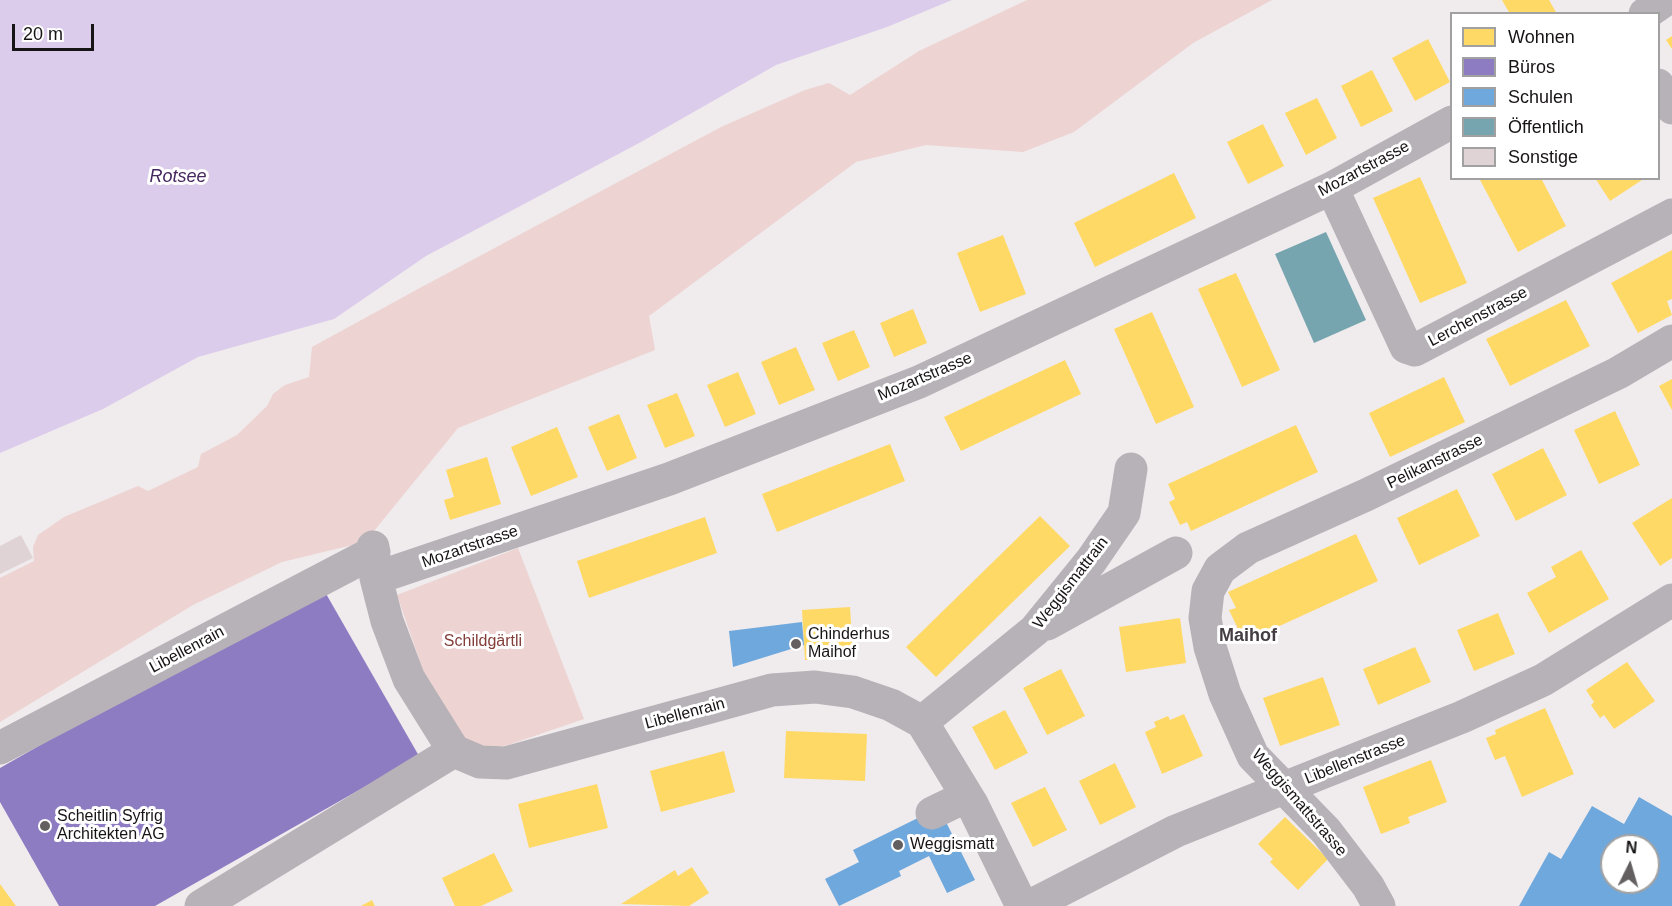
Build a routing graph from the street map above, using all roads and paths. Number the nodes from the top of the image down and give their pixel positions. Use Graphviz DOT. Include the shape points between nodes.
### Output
graph roads {
  1 [pos="1665,0"];
  2 [pos="1648,12"];
  3 [pos="1660,88"];
  4 [pos="1672,108"];
  5 [pos="1450,123"];
  6 [pos="1332,188"];
  7 [pos="1672,214"];
  8 [pos="1672,341"];
  9 [pos="1131,469"];
  10 [pos="1176,553"];
  11 [pos="374,559"];
  12 [pos="1208,591"];
  13 [pos="1672,600"];
  14 [pos="1035,630"];
  15 [pos="922,722"];
  16 [pos="0,748"];
  17 [pos="454,751"];
  18 [pos="1282,789"];
  19 [pos="967,796"];
  20 [pos="932,813"];
  21 [pos="201,906"];
  22 [pos="1022,906"];
  23 [pos="1030,906"];
  24 [pos="1379,906"];
  1 -- 2 [label="street"];
  3 -- 4 [label="street"];
  5 -- 6 [label="street, Mozartstrasse"];
  6 -- 7 [label="street, Lerchenstrasse" via="1406,347 1415,350"];
  6 -- 11 [label="street, Mozartstrasse" via="919,382 669,479"];
  8 -- 12 [label="street, Pelikanstrasse" via="1618,373 1248,548 1220,569"];
  9 -- 14 [label="street, Weggismattrain" via="1124,513"];
  10 -- 14 [label="street"];
  11 -- 16 [label="street, Libellenrain"];
  11 -- 17 [label="street" via="387,621 409,679"];
  12 -- 18 [label="street, Weggismattstrasse" via="1205,618 1225,694 1253,756"];
  13 -- 18 [label="street, Libellenstrasse" via="1543,680"];
  14 -- 15 [label="street, Weggismattrain"];
  15 -- 17 [label="street, Libellenrain" via="862,695 815,687 772,690 506,764 480,762"];
  15 -- 19 [label="street, Libellenrain"];
  17 -- 21 [label="street"];
  18 -- 23 [label="street, Libellenstrasse" via="1176,831"];
  18 -- 24 [label="street, Weggismattstrasse" via="1326,831"];
  19 -- 20 [label="street"];
  19 -- 22 [label="street, Libellenrain"];
}
